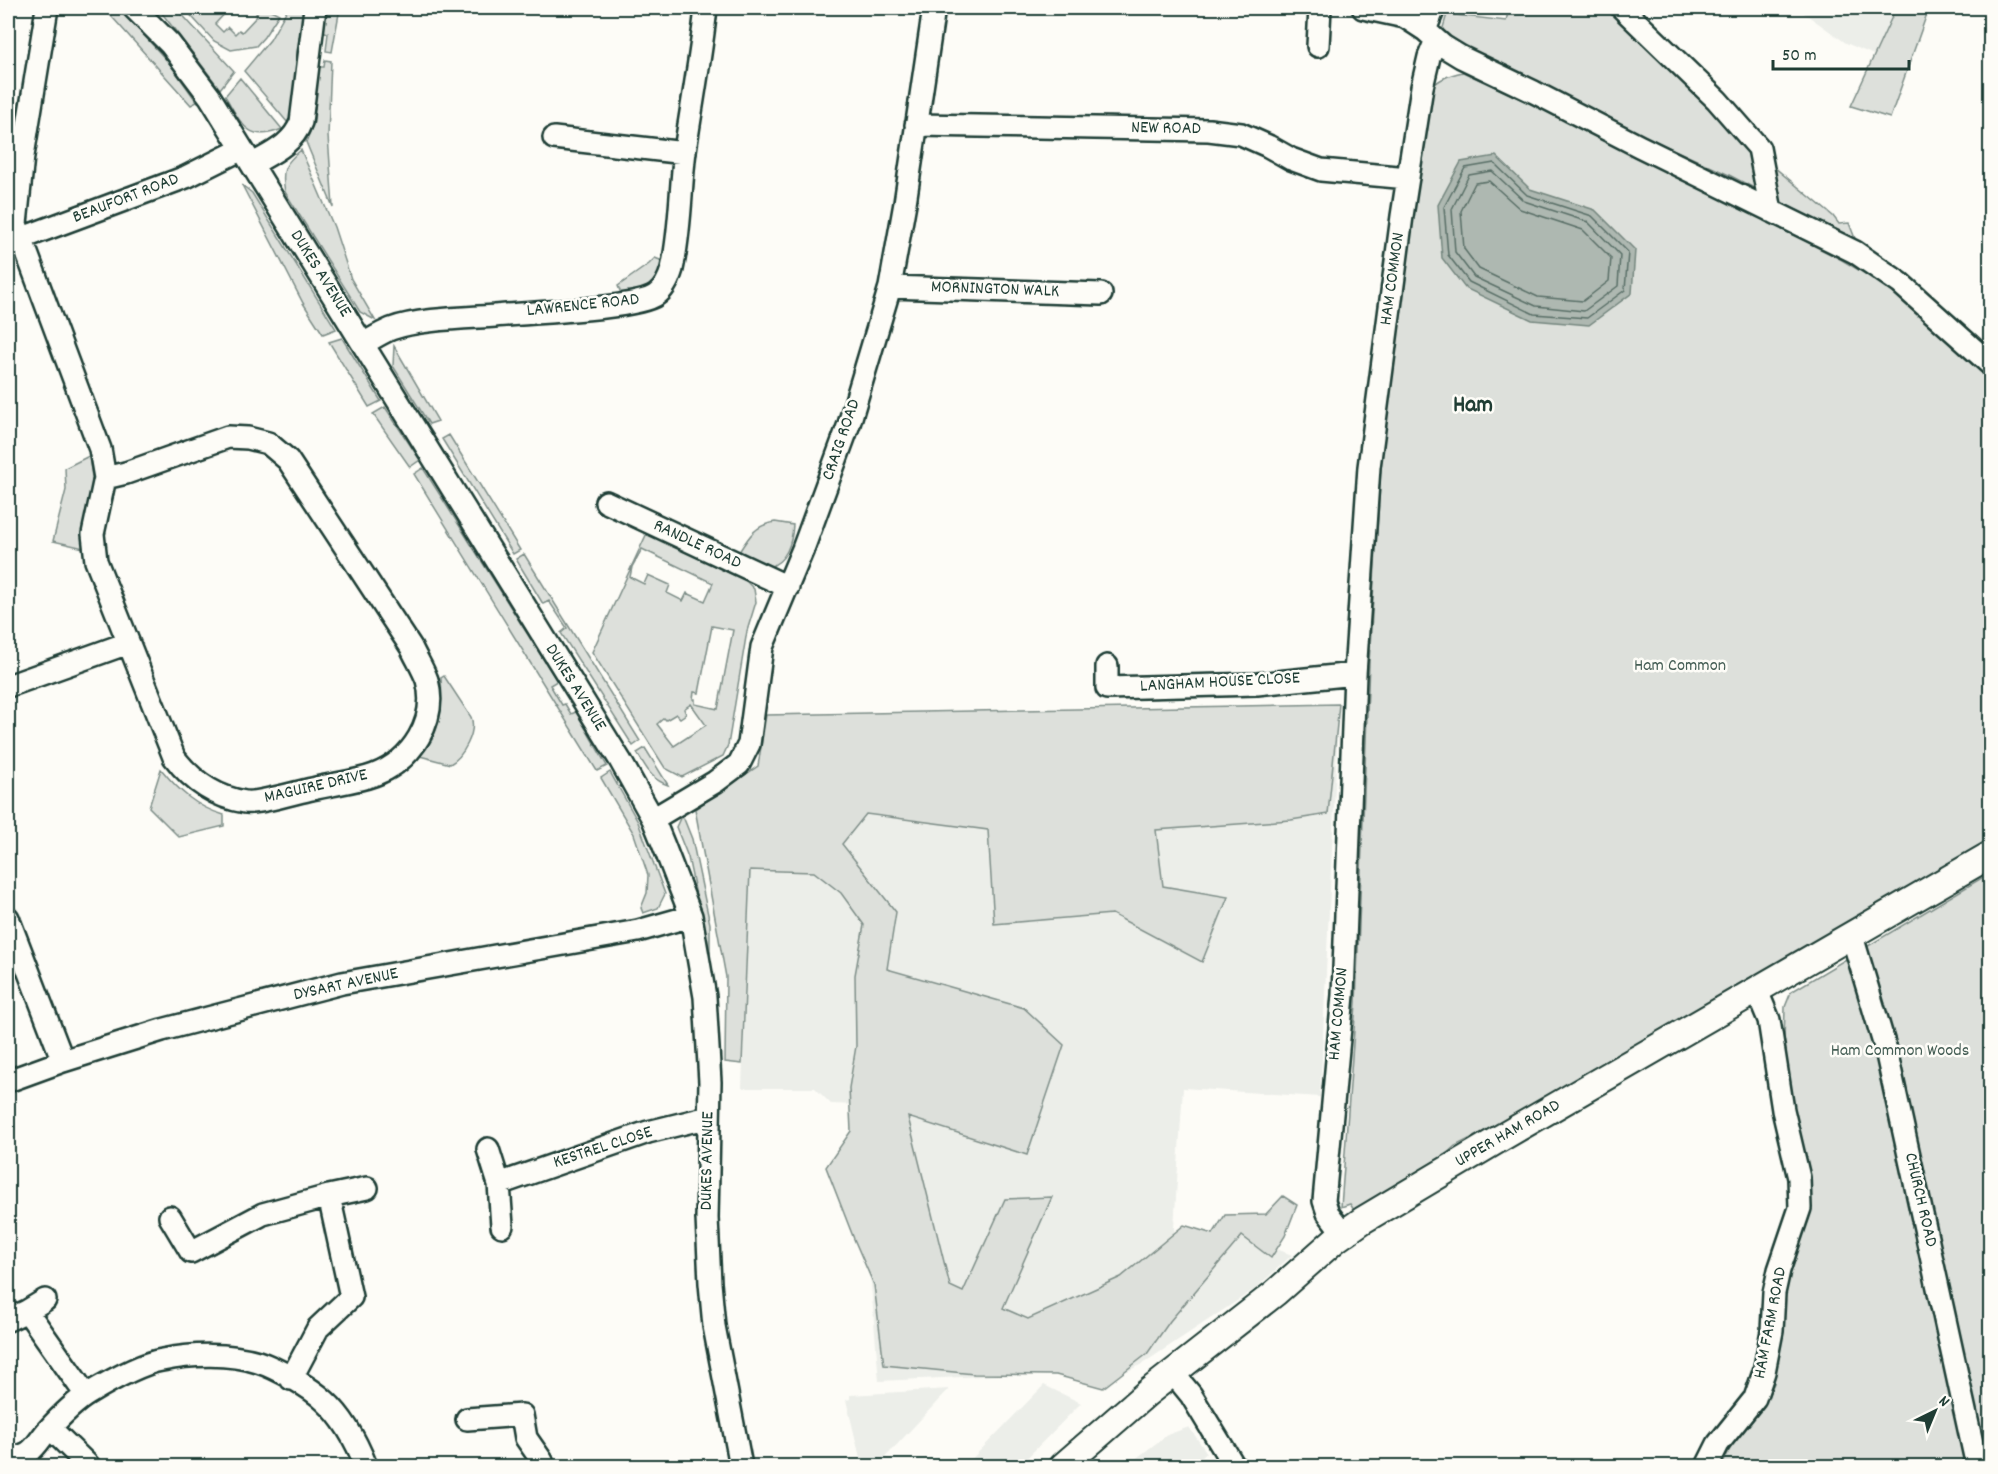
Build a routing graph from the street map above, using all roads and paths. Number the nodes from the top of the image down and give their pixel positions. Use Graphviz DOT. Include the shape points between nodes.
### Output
graph roads {
  1 [pos="47,8"];
  2 [pos="134,8"];
  3 [pos="315,8"];
  4 [pos="706,8"];
  5 [pos="934,8"];
  6 [pos="1320,8"];
  7 [pos="1363,8"];
  8 [pos="1434,8"];
  9 [pos="1622,8"];
  10 [pos="1431,35"];
  11 [pos="1318,46"];
  12 [pos="916,125"];
  13 [pos="554,138"];
  14 [pos="685,153"];
  15 [pos="247,157"];
  16 [pos="1408,178"];
  17 [pos="1772,211"];
  18 [pos="14,242"];
  19 [pos="890,287"];
  20 [pos="1101,294"];
  21 [pos="363,344"];
  22 [pos="1990,364"];
  23 [pos="105,478"];
  24 [pos="606,502"];
  25 [pos="788,588"];
  26 [pos="128,643"];
  27 [pos="1107,666"];
  28 [pos="1355,674"];
  29 [pos="8,686"];
  30 [pos="653,819"];
  31 [pos="1990,855"];
  32 [pos="691,916"];
  33 [pos="8,918"];
  34 [pos="1852,936"];
  35 [pos="1757,991"];
  36 [pos="63,1061"];
  37 [pos="8,1081"];
  38 [pos="709,1117"];
  39 [pos="488,1149"];
  40 [pos="499,1184"];
  41 [pos="367,1188"];
  42 [pos="329,1196"];
  43 [pos="170,1217"];
  44 [pos="502,1227"];
  45 [pos="1342,1233"];
  46 [pos="8,1320"];
  47 [pos="1173,1373"];
  48 [pos="291,1379"];
  49 [pos="86,1395"];
  50 [pos="467,1419"];
  51 [pos="50,1428"];
  52 [pos="8,1459"];
  53 [pos="88,1467"];
  54 [pos="366,1467"];
  55 [pos="542,1467"];
  56 [pos="741,1467"];
  57 [pos="1063,1467"];
  58 [pos="1234,1467"];
  59 [pos="1707,1467"];
  60 [pos="1977,1467"];
  1 -- 18 [label="street, MAGUIRE DRIVE" via="23,156"];
  2 -- 15 [label="street, DUKES AVENUE" via="194,74"];
  3 -- 15 [label="street, BEAUFORT ROAD" via="297,132 283,146"];
  4 -- 14 [label="street, LAWRENCE ROAD"];
  5 -- 12 [label="street, CRAIG ROAD"];
  6 -- 11 [label="street"];
  7 -- 10 [label="street" via="1405,17"];
  8 -- 10 [label="street, HAM COMMON"];
  9 -- 17 [label="street" via="1766,152"];
  10 -- 16 [label="street, HAM COMMON"];
  10 -- 17 [label="street" via="1461,57"];
  12 -- 16 [label="street, NEW ROAD" via="1209,130 1241,134 1321,170"];
  12 -- 19 [label="street, CRAIG ROAD"];
  13 -- 14 [label="street"];
  14 -- 21 [label="street, LAWRENCE ROAD" via="672,269 666,286 656,296 614,305 406,325"];
  15 -- 18 [label="street, BEAUFORT ROAD"];
  15 -- 21 [label="street, DUKES AVENUE"];
  16 -- 28 [label="street, HAM COMMON" via="1369,466"];
  17 -- 22 [label="street" via="1868,260 1900,283"];
  18 -- 23 [label="street, MAGUIRE DRIVE" via="100,449"];
  19 -- 20 [label="street, MORNINGTON WALK"];
  19 -- 25 [label="street, CRAIG ROAD" via="849,424"];
  21 -- 30 [label="street, DUKES AVENUE"];
  23 -- 26 [label="street, MAGUIRE DRIVE" via="93,534 96,561"];
  23 -- 26 [label="street, MAGUIRE DRIVE" via="228,437 268,443 288,460 411,647 427,681 429,707 425,727 400,761 374,775 247,803 225,797 203,787 174,757"];
  24 -- 25 [label="street, RANDLE ROAD"];
  25 -- 30 [label="street, CRAIG ROAD" via="762,646 749,744 739,764"];
  26 -- 29 [label="street"];
  27 -- 28 [label="street, LANGHAM HOUSE CLOSE" via="1107,688 1257,684"];
  28 -- 45 [label="street, HAM COMMON" via="1343,995 1324,1201"];
  30 -- 32 [label="street, DUKES AVENUE"];
  31 -- 34 [label="main road, UPPER HAM ROAD"];
  32 -- 36 [label="street, DYSART AVENUE" via="638,931 342,983 162,1030"];
  32 -- 38 [label="street, DUKES AVENUE" via="705,997"];
  33 -- 36 [label="street"];
  34 -- 35 [label="main road, UPPER HAM ROAD"];
  34 -- 60 [label="street, CHURCH ROAD" via="1886,1050"];
  35 -- 45 [label="main road, UPPER HAM ROAD"];
  35 -- 59 [label="street, HAM FARM ROAD" via="1769,1020 1783,1110 1799,1178 1800,1208 1779,1270 1773,1331 1755,1398 1718,1443"];
  36 -- 37 [label="street, DYSART AVENUE"];
  38 -- 40 [label="street, KESTREL CLOSE" via="648,1132"];
  38 -- 56 [label="street, DUKES AVENUE" via="707,1218 714,1326"];
  39 -- 40 [label="street"];
  40 -- 44 [label="street"];
  41 -- 42 [label="street"];
  42 -- 43 [label="street" via="263,1214 191,1252"];
  42 -- 48 [label="street" via="351,1297 318,1328"];
  45 -- 47 [label="main road, UPPER HAM ROAD" via="1282,1287"];
  46 -- 49 [label="street" via="36,1305"];
  47 -- 57 [label="main road, UPPER HAM ROAD"];
  47 -- 58 [label="street" via="1191,1395"];
  48 -- 49 [label="street" via="258,1362 205,1356 161,1360"];
  48 -- 54 [label="street" via="326,1401 345,1424"];
  49 -- 51 [label="street"];
  50 -- 55 [label="street" via="522,1415 526,1438"];
  51 -- 52 [label="street" via="28,1454"];
  51 -- 53 [label="street"];
}
